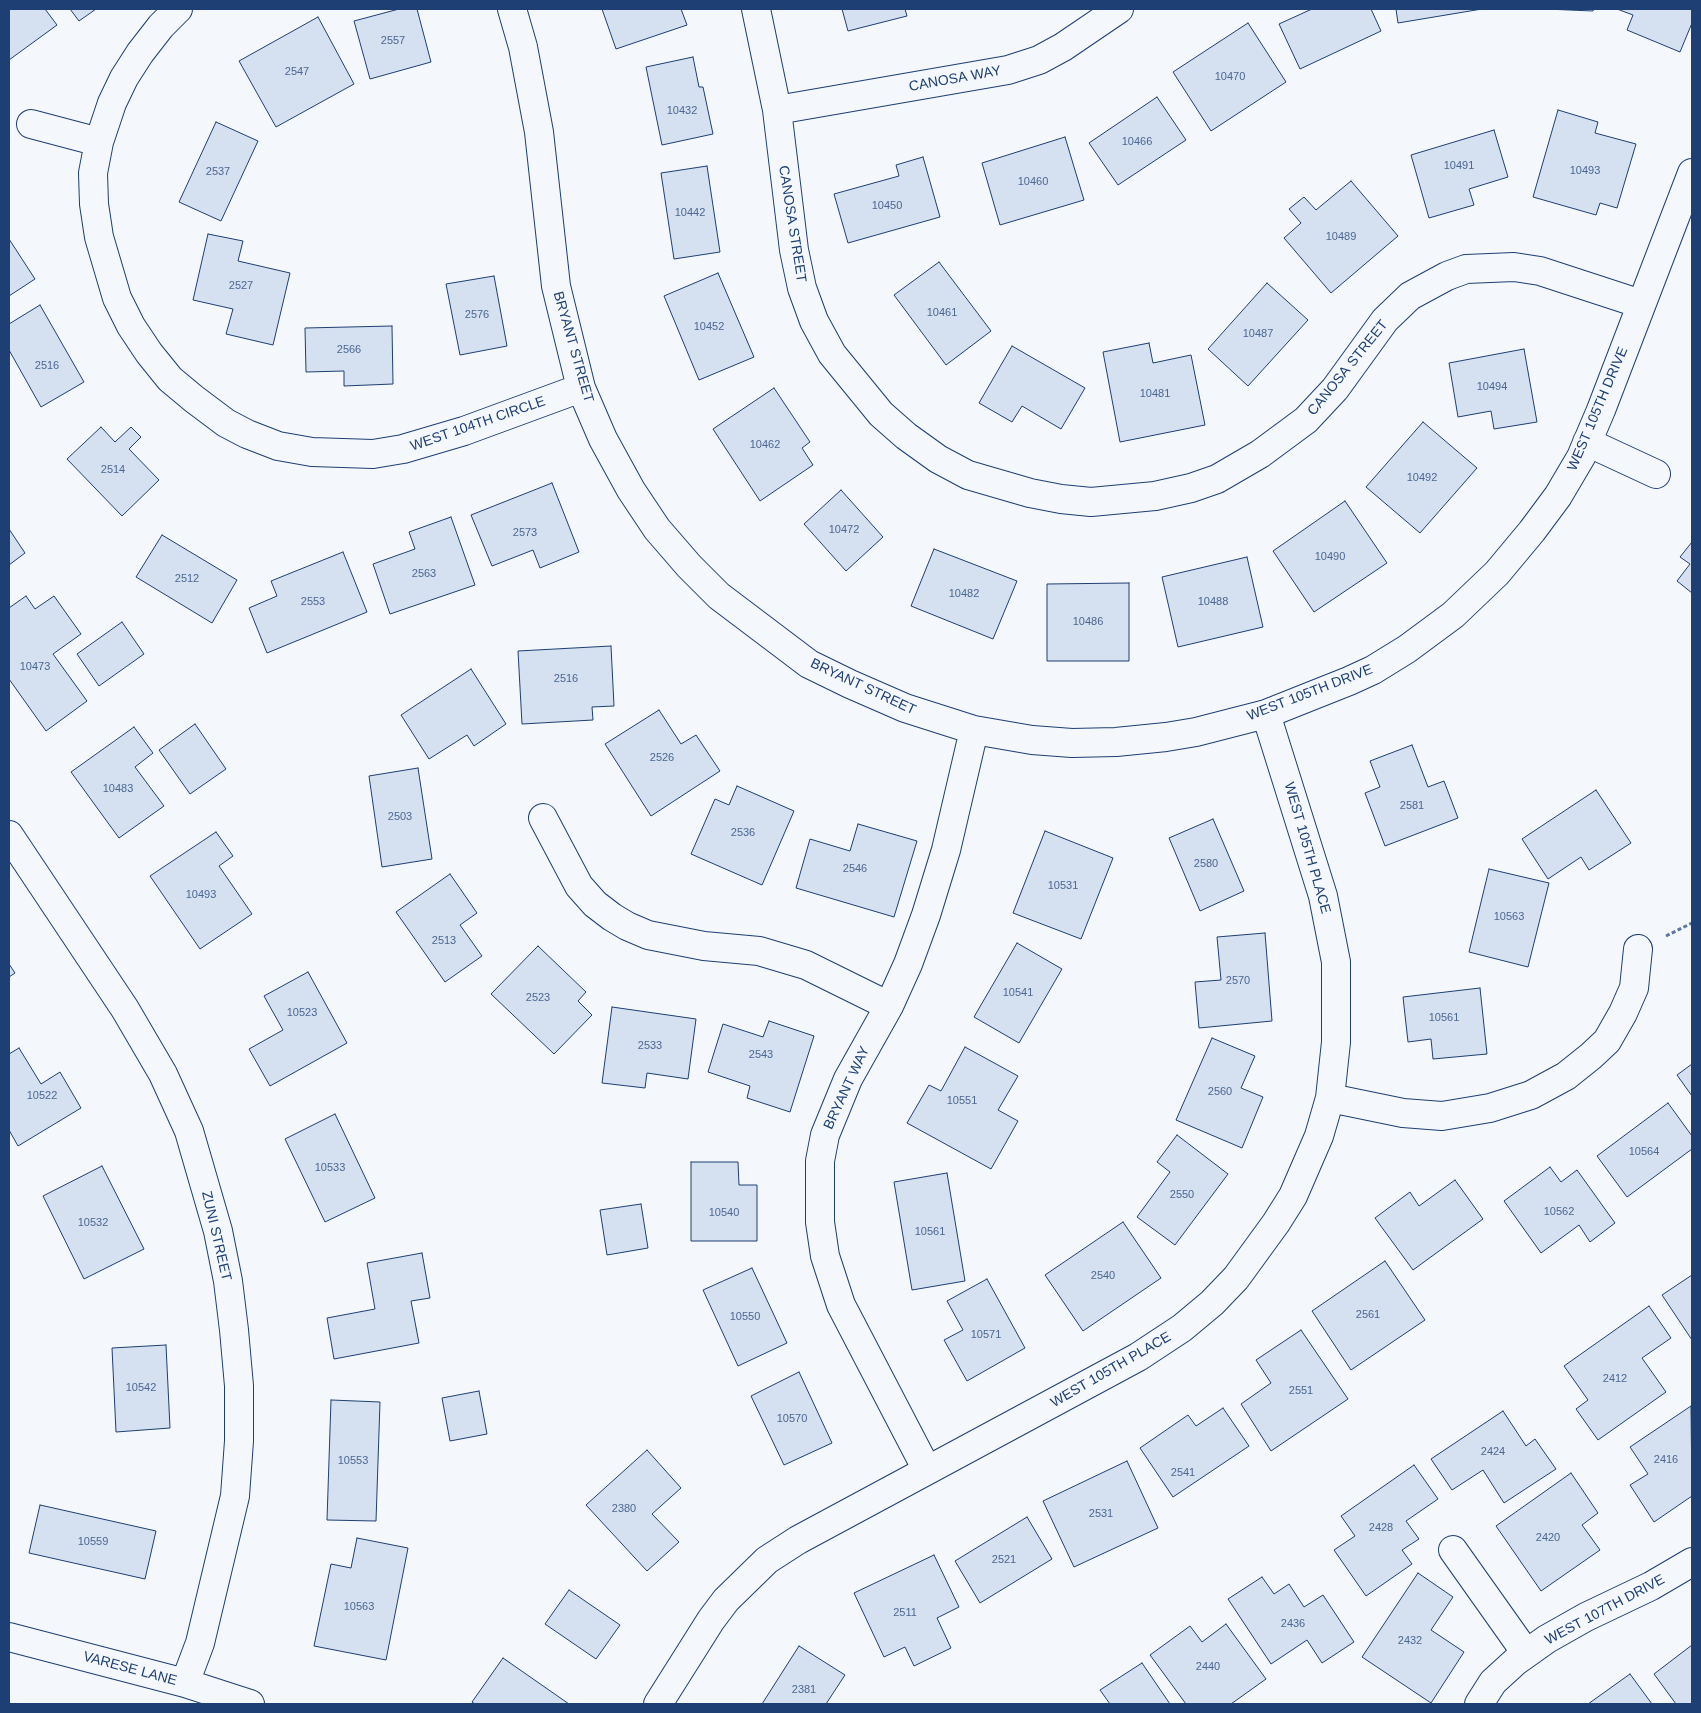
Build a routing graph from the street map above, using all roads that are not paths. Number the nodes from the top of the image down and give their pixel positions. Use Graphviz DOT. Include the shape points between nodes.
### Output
graph roads {
  1 [pos="178,9"];
  2 [pos="512,9"];
  3 [pos="756,9"];
  4 [pos="1119,9"];
  5 [pos="777,110"];
  6 [pos="31,124"];
  7 [pos="99,142"];
  8 [pos="1692,172"];
  9 [pos="1641,304"];
  10 [pos="581,388"];
  11 [pos="1587,442"];
  12 [pos="1656,474"];
  13 [pos="1266,714"];
  14 [pos="974,730"];
  15 [pos="542,818"];
  16 [pos="9,835"];
  17 [pos="1638,949"];
  18 [pos="889,1006"];
  19 [pos="1330,1098"];
  20 [pos="927,1470"];
  21 [pos="1453,1550"];
  22 [pos="1692,1562"];
  23 [pos="9,1637"];
  24 [pos="1526,1653"];
  25 [pos="185,1683"];
  26 [pos="250,1704"];
  27 [pos="658,1704"];
  28 [pos="1479,1704"];
  1 -- 7 [label="street, WEST 104TH CIRCLE" via="161,26 124,78"];
  2 -- 10 [label="street, BRYANT STREET" via="523,47 539,132 556,286"];
  3 -- 5 [label="street, CANOSA STREET"];
  4 -- 5 [label="street, CANOSA WAY" via="1063,47 1039,60 1008,70"];
  5 -- 9 [label="street, CANOSA STREET" via="794,250 802,288 814,321 832,354 881,414 938,459 968,475 1030,493 1091,502 1155,496 1217,479 1260,454 1306,420 1335,389 1385,320 1410,296 1466,269 1514,267 1540,271"];
  6 -- 7 [label="street"];
  7 -- 10 [label="street, WEST 104TH CIRCLE" via="93,173 99,237 117,298 131,326 170,379 218,417 247,434 278,446 312,452 373,454 464,432"];
  8 -- 9 [label="street, WEST 105TH DRIVE"];
  9 -- 11 [label="street, WEST 105TH DRIVE"];
  10 -- 14 [label="street, BRYANT STREET" via="603,439 636,498 688,566 719,596 809,664 905,708"];
  11 -- 12 [label="street"];
  11 -- 13 [label="street, WEST 105TH DRIVE" via="1558,496 1532,531 1497,573 1453,615 1373,670"];
  13 -- 14 [label="street, WEST 105TH DRIVE" via="1196,732 1116,742 1032,740"];
  13 -- 19 [label="street, WEST 105TH PLACE" via="1323,896 1336,962 1336,1042"];
  14 -- 18 [label="street, BRYANT WAY" via="946,850 929,906"];
  15 -- 18 [label="street" via="579,886 595,904 627,926 648,935 704,946 759,951 806,965"];
  16 -- 25 [label="street, ZUNI STREET" via="125,1009 162,1074 189,1131 218,1231 228,1281 239,1386 235,1496 200,1643"];
  17 -- 19 [label="street" via="1634,988 1607,1041 1566,1076 1531,1096 1490,1108 1442,1116 1403,1114"];
  18 -- 20 [label="street, BRYANT WAY" via="848,1078 825,1134 820,1161 820,1222 825,1256 841,1305"];
  19 -- 20 [label="street, WEST 105TH PLACE" via="1319,1136 1293,1196 1236,1278 1212,1303 1182,1328 1138,1357"];
  20 -- 27 [label="street, WEST 105TH PLACE" via="767,1560 726,1600"];
  21 -- 24 [label="street"];
  22 -- 24 [label="street, WEST 107TH DRIVE" via="1586,1617"];
  23 -- 25 [label="street, VARESE LANE"];
  24 -- 28 [label="street, WEST 107TH DRIVE" via="1493,1682"];
  25 -- 26 [label="street, VARESE LANE"];
}
